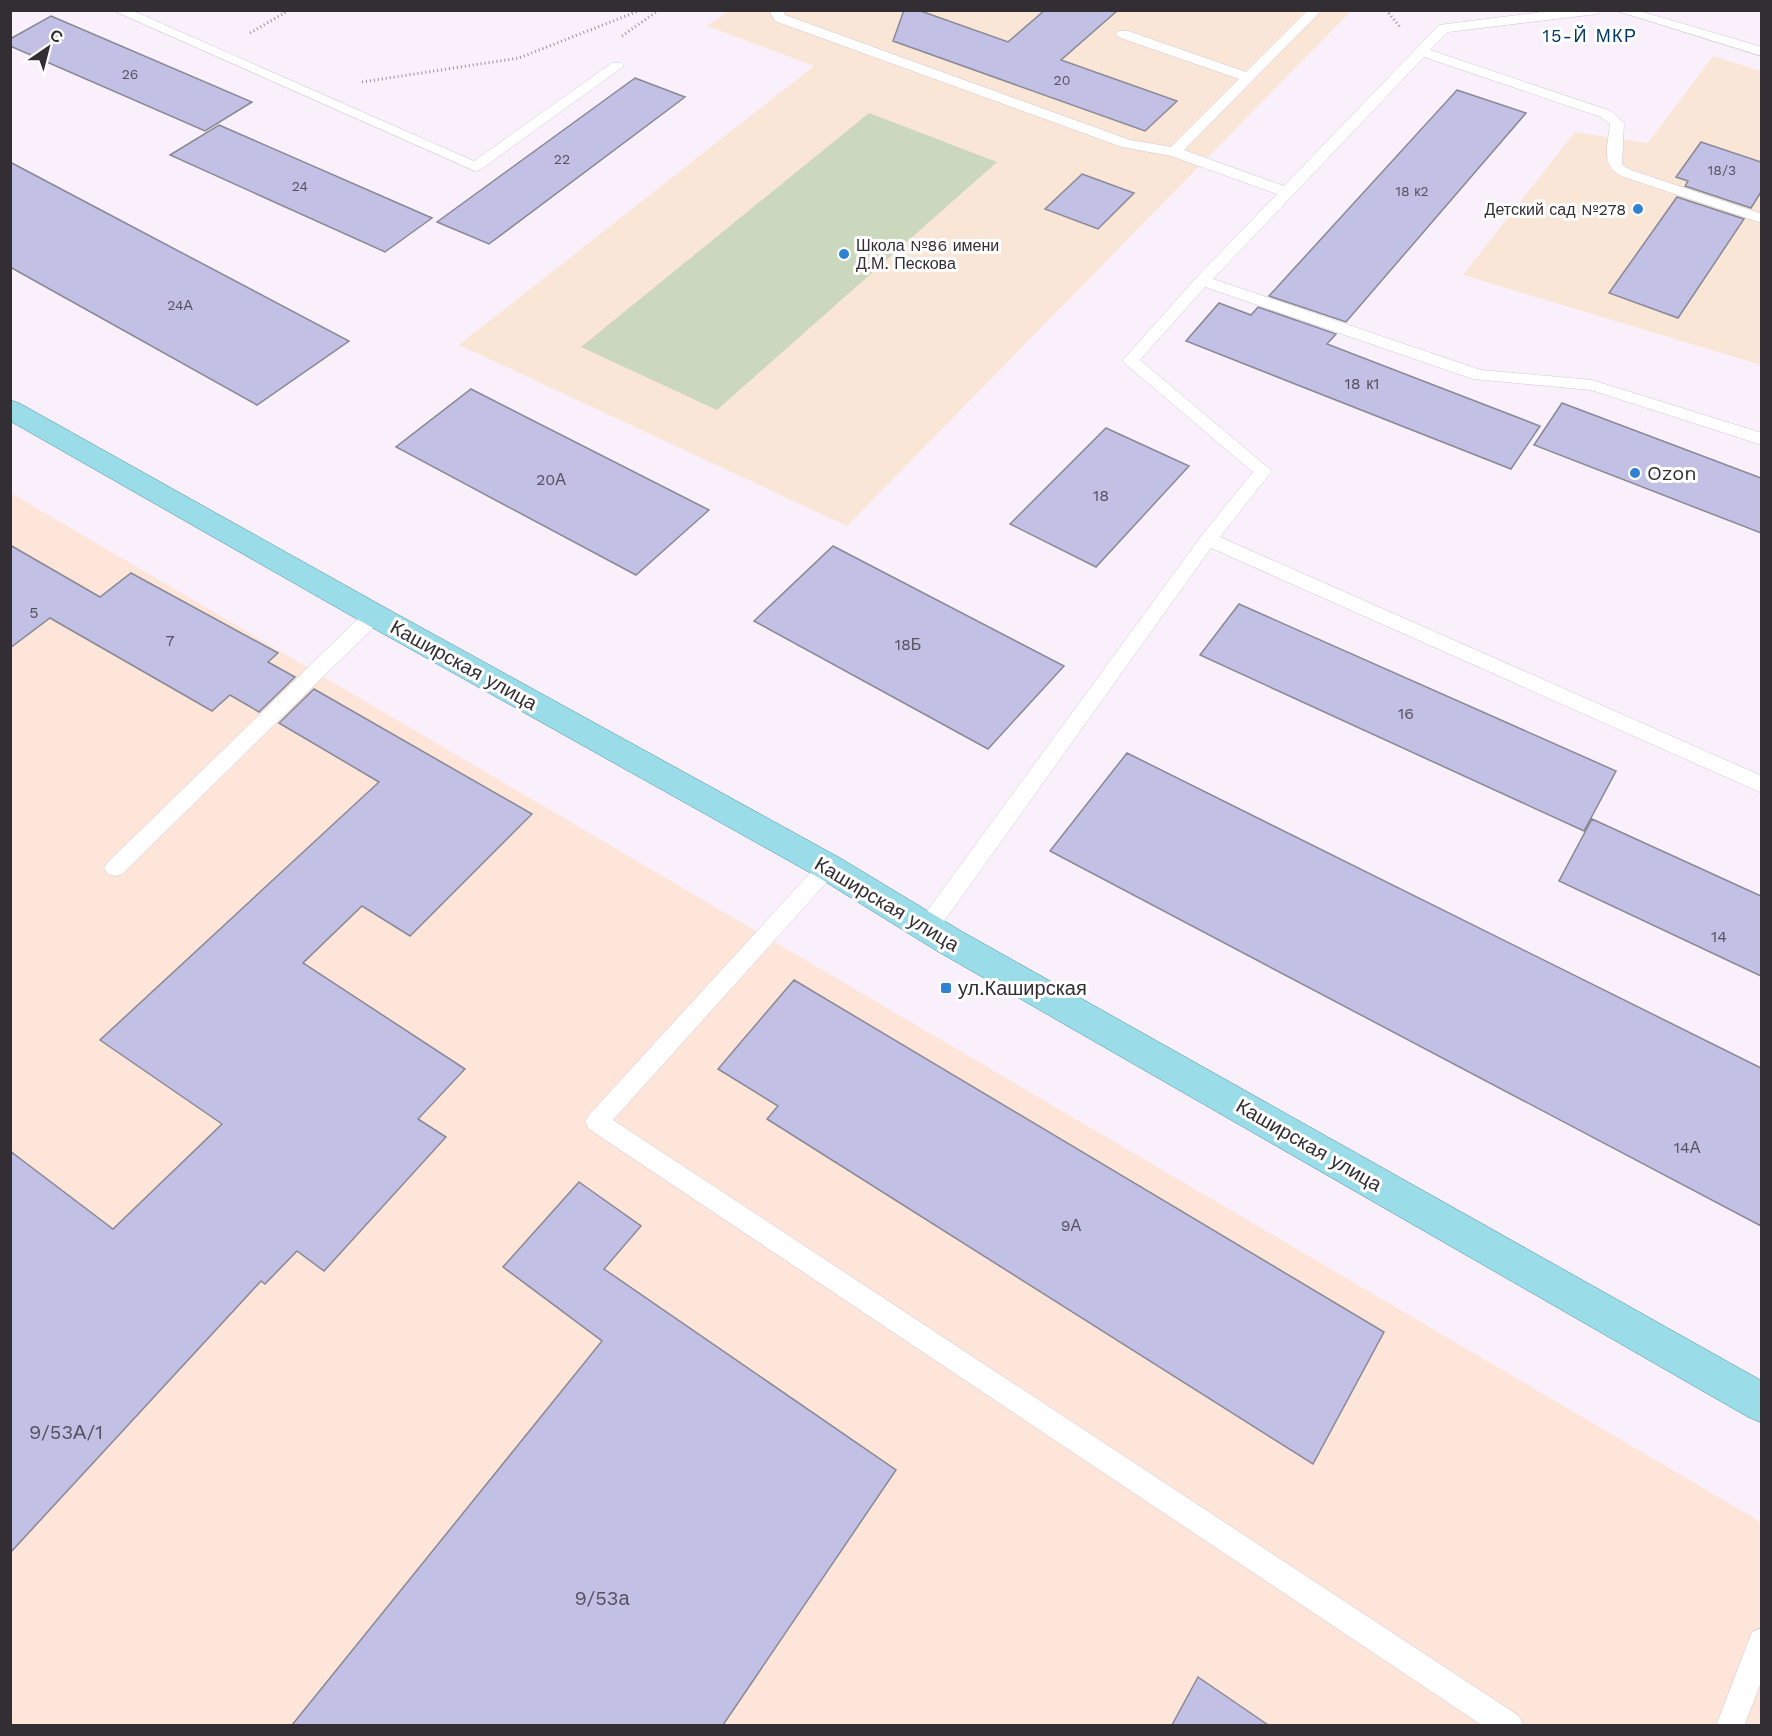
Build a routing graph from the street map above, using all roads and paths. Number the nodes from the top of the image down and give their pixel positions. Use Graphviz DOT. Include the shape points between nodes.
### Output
graph roads {
  1 [pos="118,10"];
  2 [pos="641,10"];
  3 [pos="776,10"];
  4 [pos="1316,10"];
  5 [pos="1597,10"];
  6 [pos="1620,10"];
  7 [pos="1123,34"];
  8 [pos="1421,52"];
  9 [pos="1761,52"];
  10 [pos="617,66"];
  11 [pos="1248,78"];
  12 [pos="317,98"];
  13 [pos="1174,152"];
  14 [pos="1287,192"];
  15 [pos="1761,219"];
  16 [pos="1202,281"];
  17 [pos="10,409"];
  18 [pos="1761,439"];
  19 [pos="1208,539"];
  20 [pos="374,615"];
  21 [pos="1761,785"];
  22 [pos="828,867"];
  23 [pos="115,868"];
  24 [pos="927,928"];
  25 [pos="1761,1403"];
  26 [pos="1761,1642"];
  27 [pos="1509,1725"];
  28 [pos="1730,1725"];
  1 -- 12 [label="lane"];
  2 -- 12 [label="path" via="519,58 352,83"];
  3 -- 13 [label="lane" via="780,18 1127,144"];
  4 -- 11 [label="lane"];
  5 -- 8 [label="lane" via="1444,28"];
  6 -- 9 [label="lane"];
  7 -- 11 [label="lane"];
  8 -- 14 [label="lane"];
  8 -- 15 [label="lane" via="1606,114 1617,123 1616,167"];
  10 -- 12 [label="lane" via="475,167"];
  11 -- 13 [label="lane"];
  13 -- 14 [label="lane"];
  14 -- 16 [label="lane"];
  16 -- 18 [label="lane" via="1479,375 1592,385"];
  16 -- 19 [label="lane" via="1130,361 1263,471"];
  17 -- 20 [label="main road, Каширская улица"];
  19 -- 21 [label="lane"];
  19 -- 24 [label="lane"];
  20 -- 22 [label="main road, Каширская улица"];
  20 -- 23 [label="lane"];
  22 -- 24 [label="main road, Каширская улица"];
  22 -- 27 [label="lane" via="597,1122"];
  24 -- 25 [label="main road, Каширская улица"];
  26 -- 28 [label="lane"];
}
